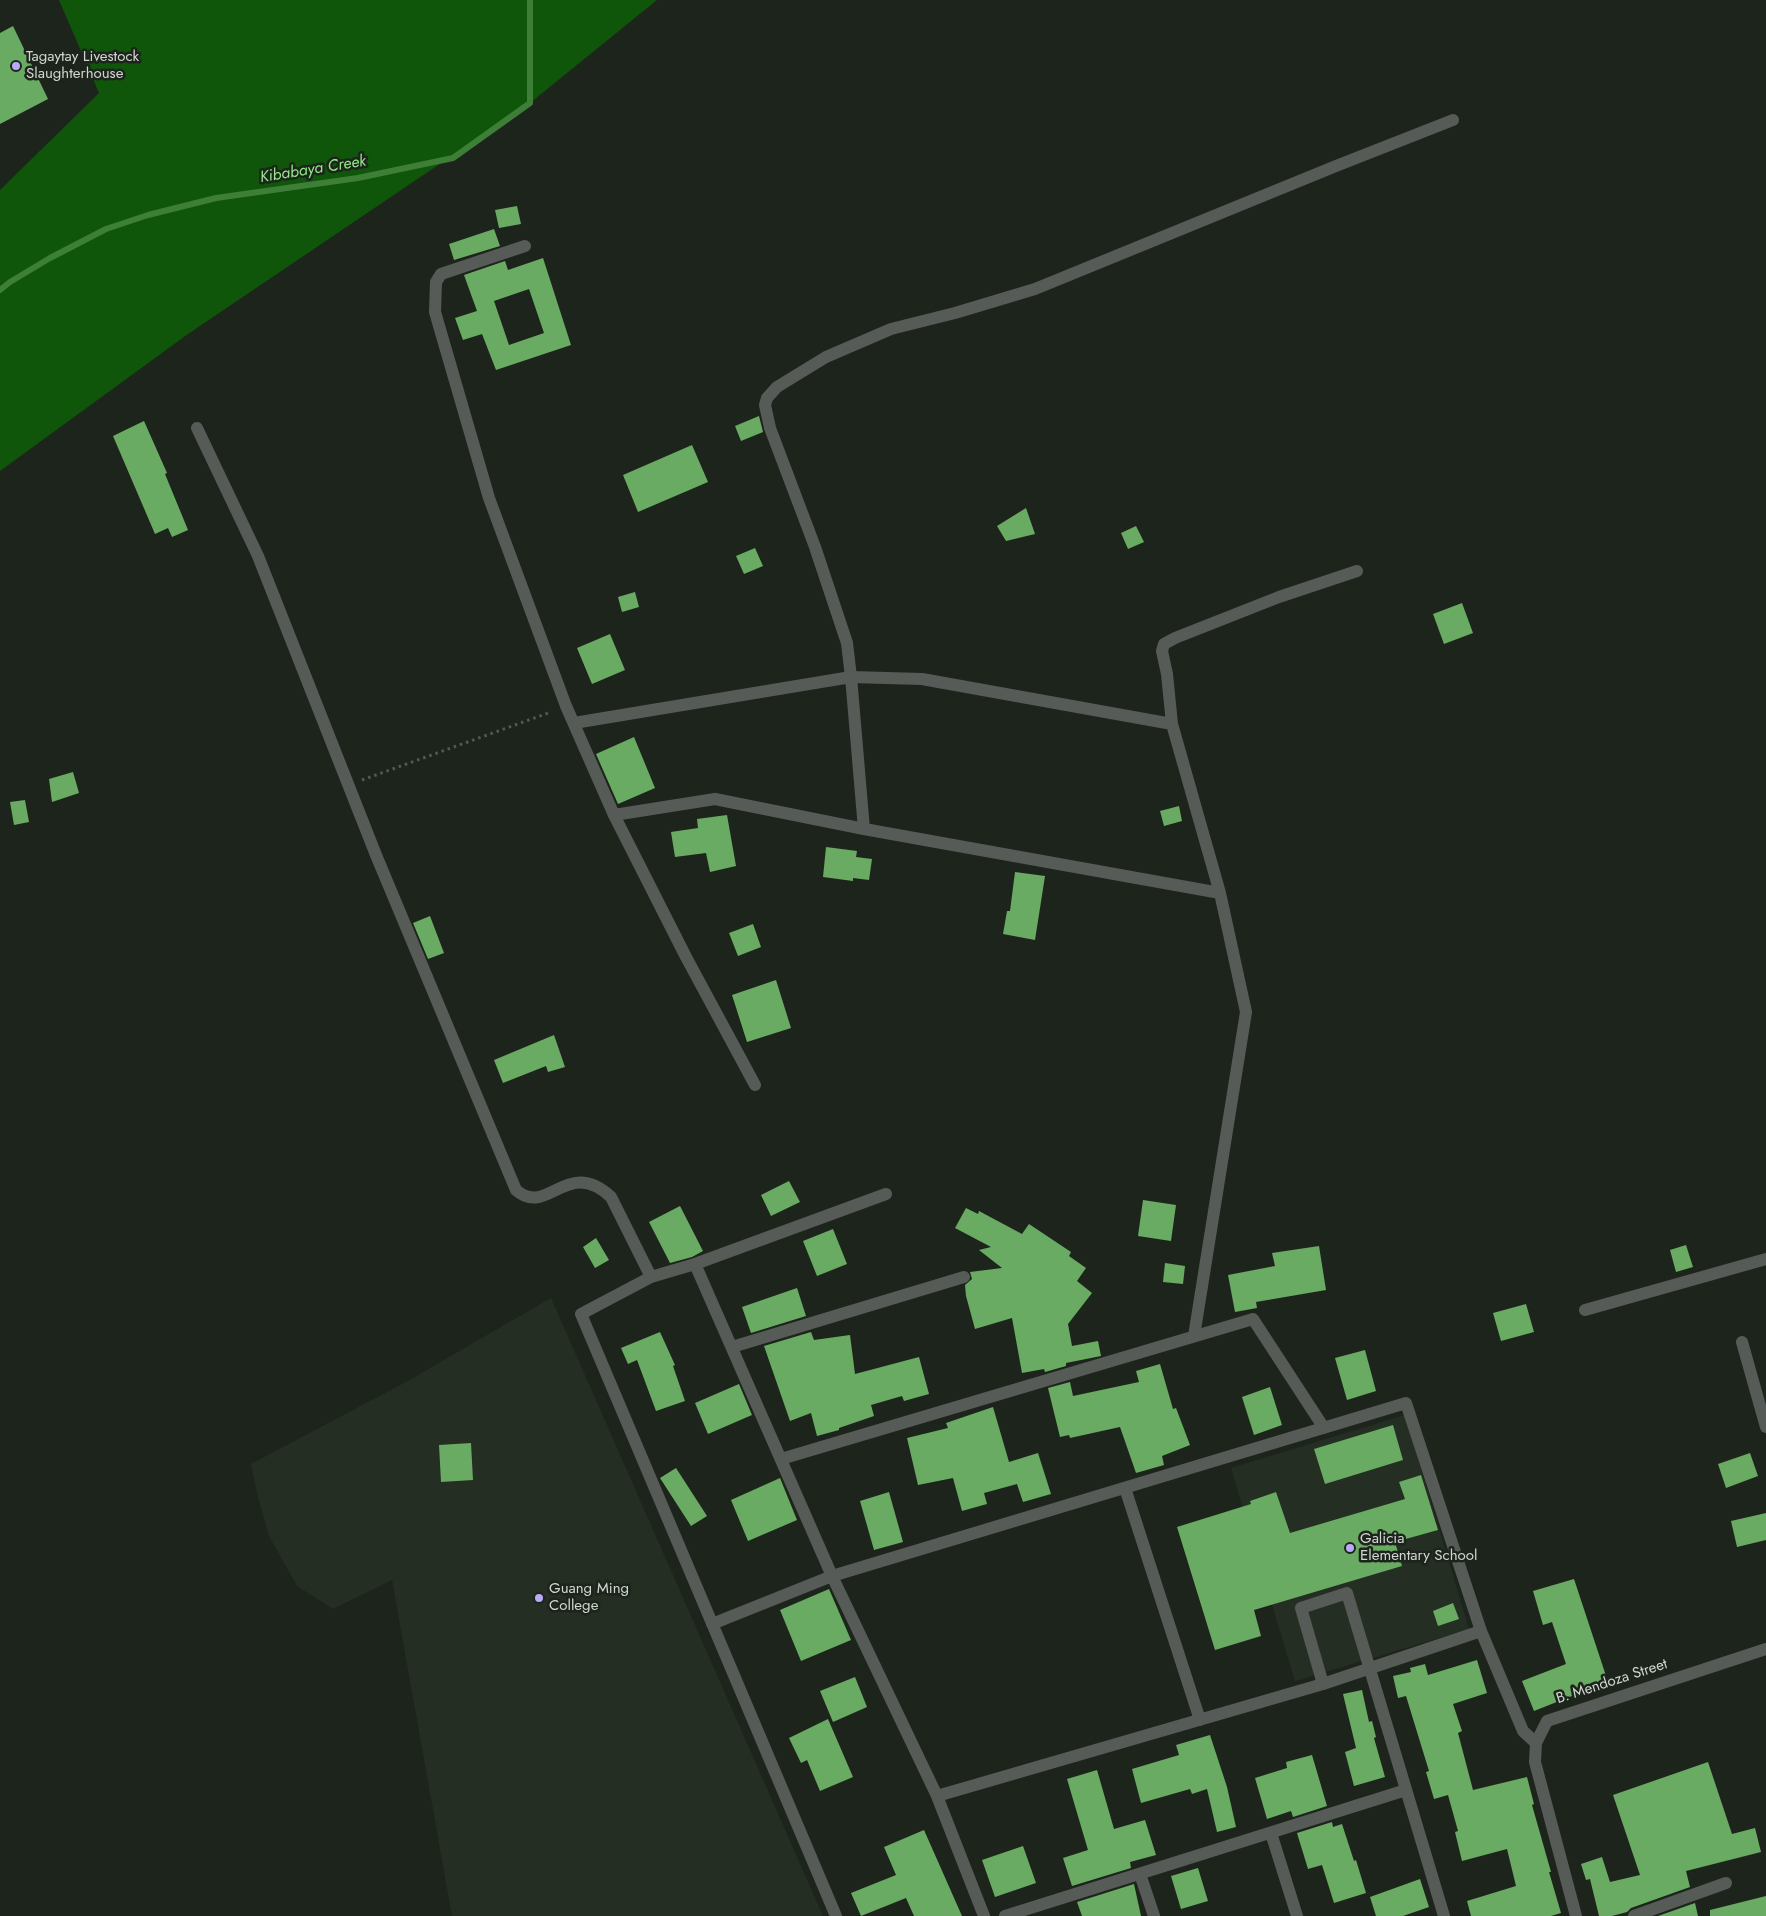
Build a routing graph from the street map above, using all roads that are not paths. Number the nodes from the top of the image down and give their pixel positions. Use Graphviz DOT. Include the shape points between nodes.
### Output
graph roads {
  1 [pos="1453,120"];
  2 [pos="525,246"];
  3 [pos="198,428"];
  4 [pos="1357,571"];
  5 [pos="851,677"];
  6 [pos="574,723"];
  7 [pos="1172,724"];
  8 [pos="614,814"];
  9 [pos="864,829"];
  10 [pos="1220,893"];
  11 [pos="755,1085"];
  12 [pos="886,1194"];
  13 [pos="1766,1259"];
  14 [pos="696,1264"];
  15 [pos="651,1277"];
  16 [pos="964,1277"];
  17 [pos="1585,1310"];
  18 [pos="1194,1336"];
  19 [pos="1742,1342"];
  20 [pos="732,1347"];
  21 [pos="1766,1427"];
  22 [pos="1324,1428"];
  23 [pos="781,1459"];
  24 [pos="1125,1488"];
  25 [pos="832,1576"];
  26 [pos="712,1624"];
  27 [pos="1481,1631"];
  28 [pos="1766,1649"];
  29 [pos="1370,1670"];
  30 [pos="1323,1684"];
  31 [pos="1200,1720"];
  32 [pos="1536,1742"];
  33 [pos="1406,1790"];
  34 [pos="937,1796"];
  35 [pos="1272,1834"];
  36 [pos="1140,1874"];
  37 [pos="1726,1883"];
  38 [pos="836,1916"];
  39 [pos="984,1916"];
  40 [pos="1005,1916"];
  41 [pos="1154,1916"];
  42 [pos="1297,1916"];
  43 [pos="1444,1916"];
  44 [pos="1576,1916"];
  45 [pos="1634,1916"];
  1 -- 5 [label="street" via="1036,289 890,329 826,358 772,392 765,405 770,428 818,555 847,644"];
  2 -- 6 [label="street" via="441,274 436,282 436,312 489,498"];
  3 -- 15 [label="street" via="258,556 376,855 516,1190 523,1196 540,1198 572,1182 589,1182 602,1188 611,1197"];
  4 -- 7 [label="street" via="1279,597 1164,644 1162,651"];
  5 -- 6 [label="street"];
  5 -- 7 [label="street" via="922,679"];
  5 -- 9 [label="street"];
  6 -- 8 [label="street"];
  7 -- 10 [label="street"];
  8 -- 9 [label="street" via="715,799"];
  8 -- 11 [label="street"];
  9 -- 10 [label="street"];
  10 -- 18 [label="street" via="1246,1012"];
  12 -- 14 [label="street"];
  13 -- 17 [label="street"];
  14 -- 15 [label="street"];
  14 -- 20 [label="street"];
  15 -- 26 [label="street" via="581,1314"];
  16 -- 20 [label="street"];
  18 -- 22 [label="street" via="1252,1319"];
  18 -- 23 [label="street"];
  19 -- 21 [label="street"];
  20 -- 23 [label="street"];
  22 -- 24 [label="street"];
  22 -- 27 [label="street" via="1406,1403"];
  23 -- 25 [label="street"];
  24 -- 25 [label="street"];
  24 -- 31 [label="street"];
  25 -- 26 [label="street"];
  25 -- 34 [label="street"];
  26 -- 38 [label="street"];
  27 -- 29 [label="street"];
  27 -- 32 [label="street" via="1523,1731"];
  28 -- 32 [label="street, B. Mendoza Street" via="1547,1721"];
  29 -- 30 [label="street"];
  29 -- 30 [label="street" via="1347,1593 1301,1608"];
  29 -- 33 [label="street"];
  30 -- 31 [label="street"];
  31 -- 34 [label="street"];
  32 -- 44 [label="street" via="1535,1762"];
  33 -- 35 [label="street"];
  33 -- 43 [label="street"];
  34 -- 39 [label="street"];
  35 -- 36 [label="street"];
  35 -- 42 [label="street"];
  36 -- 40 [label="street"];
  36 -- 41 [label="street"];
  37 -- 45 [label="street"];
}
